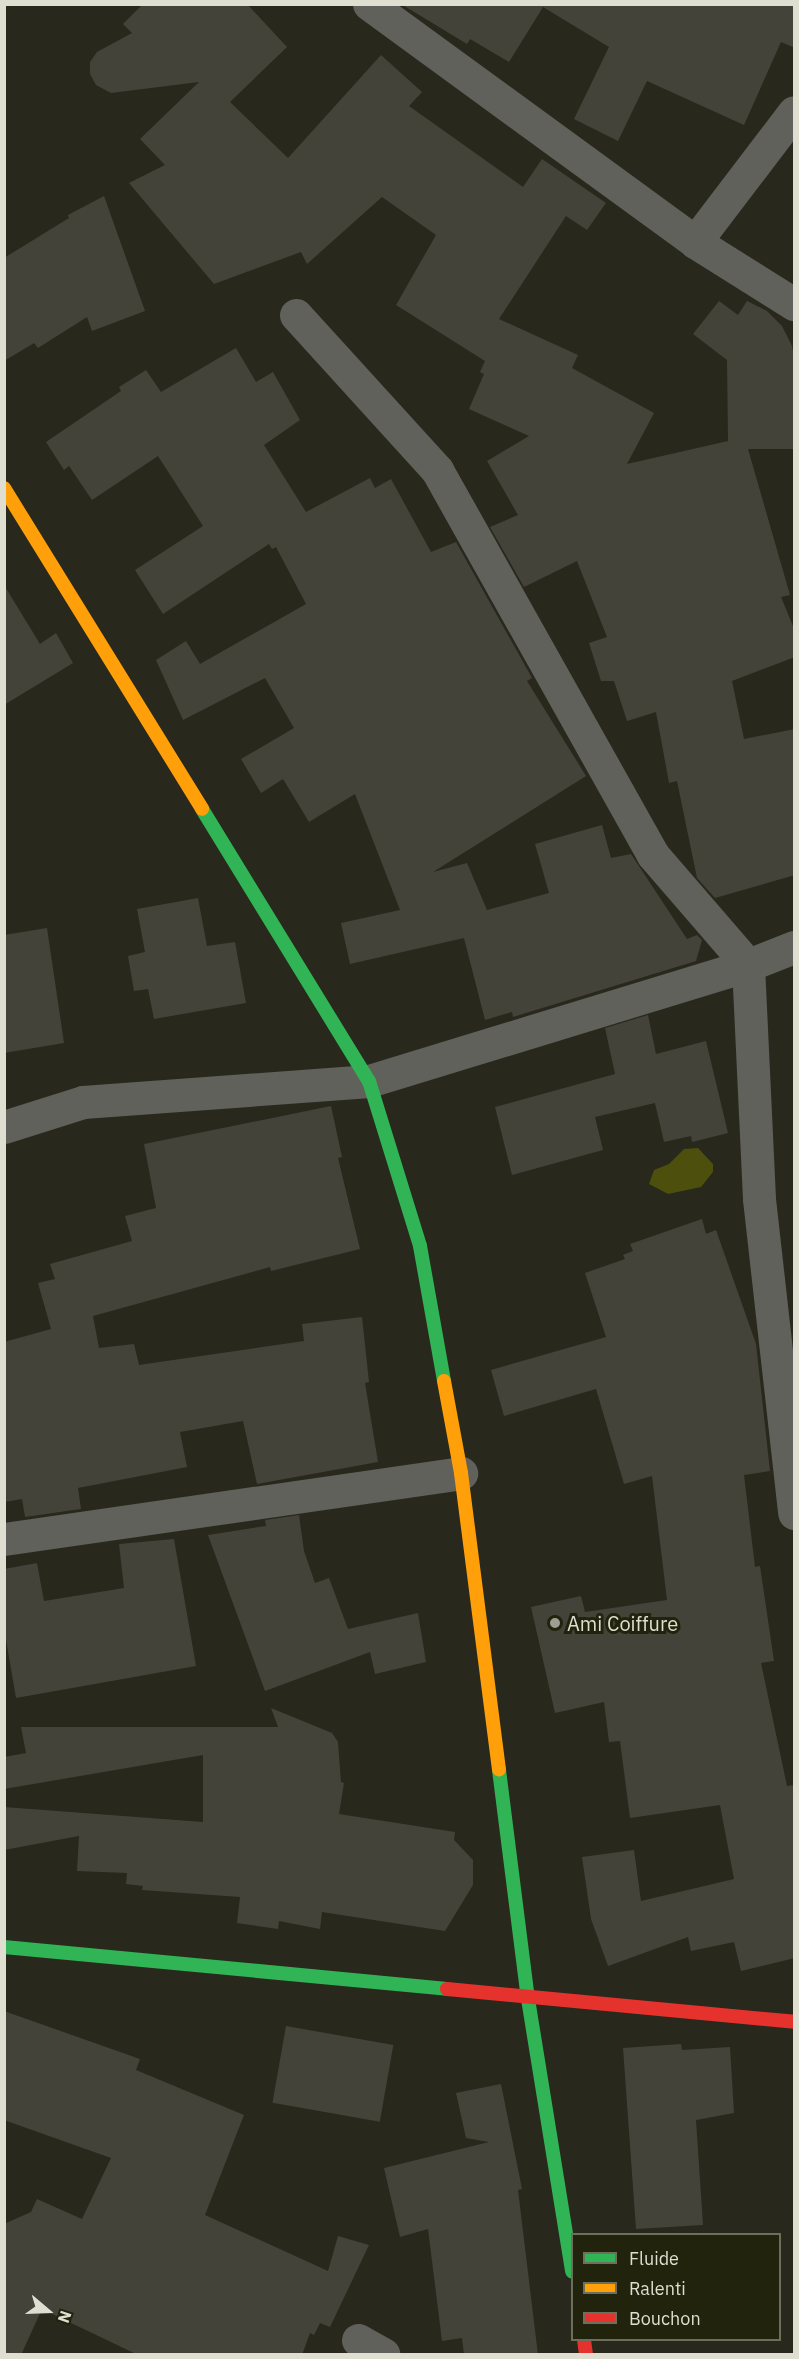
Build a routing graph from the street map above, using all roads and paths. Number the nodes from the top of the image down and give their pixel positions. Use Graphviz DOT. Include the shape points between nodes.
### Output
graph roads {
  1 [pos="369,4"];
  2 [pos="795,112"];
  3 [pos="695,242"];
  4 [pos="795,304"];
  5 [pos="296,315"];
  6 [pos="4,488"];
  7 [pos="795,947"];
  8 [pos="748,965"];
  9 [pos="369,1081"];
  10 [pos="4,1127"];
  11 [pos="460,1473"];
  12 [pos="795,1513"];
  13 [pos="4,1539"];
  14 [pos="4,1947"];
  15 [pos="528,1999"];
  16 [pos="795,2022"];
  17 [pos="571,2259"];
  1 -- 3 [label="street"];
  2 -- 3 [label="street"];
  3 -- 4 [label="street"];
  5 -- 8 [label="street" via="437,470 653,855"];
  6 -- 9 [label="street"];
  7 -- 8 [label="street"];
  8 -- 9 [label="street"];
  8 -- 12 [label="street" via="759,1199"];
  9 -- 10 [label="street" via="83,1102"];
  9 -- 11 [label="street" via="420,1246"];
  11 -- 13 [label="street"];
  11 -- 15 [label="street"];
  14 -- 15 [label="street"];
  15 -- 16 [label="street"];
  15 -- 17 [label="street"];
}
